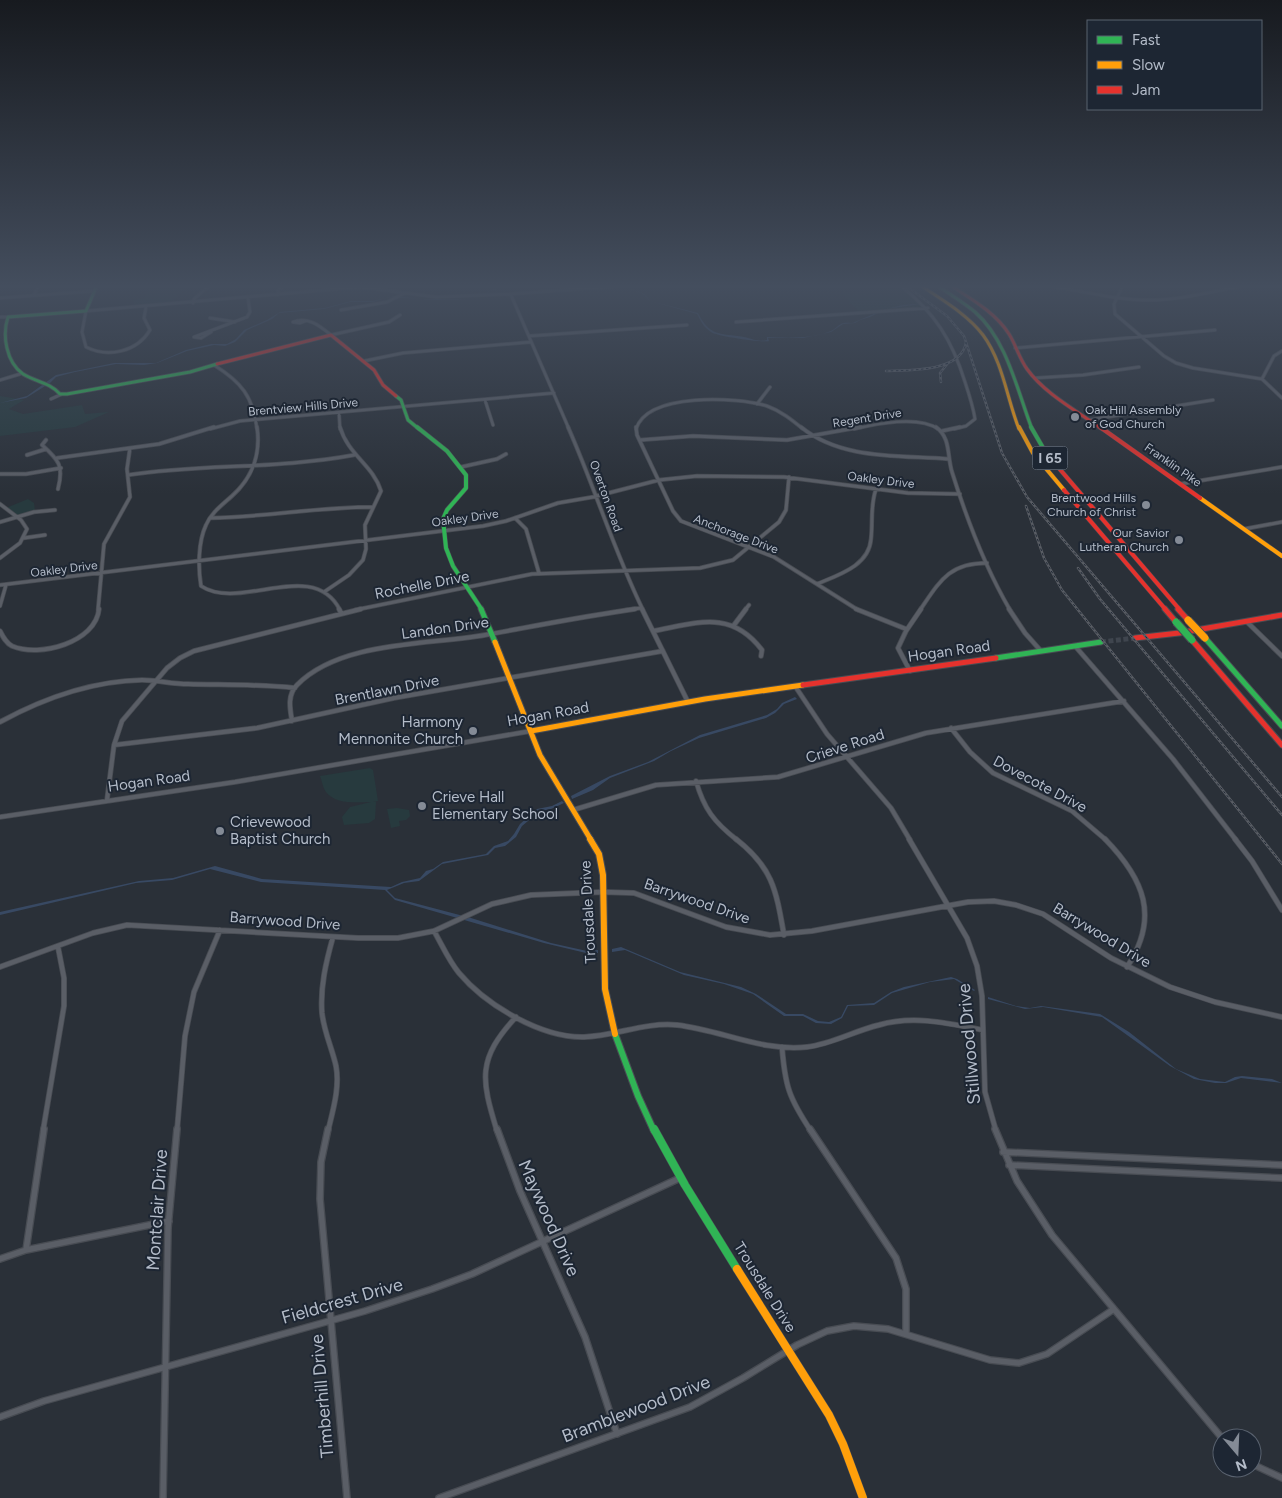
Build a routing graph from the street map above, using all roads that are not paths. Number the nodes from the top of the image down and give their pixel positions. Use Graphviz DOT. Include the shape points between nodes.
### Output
graph roads {
  1 [pos="8,355"];
  2 [pos="250,355"];
  3 [pos="356,355"];
  4 [pos="394,355"];
  5 [pos="538,355"];
  6 [pos="956,355"];
  7 [pos="993,355"];
  8 [pos="1003,355"];
  9 [pos="1018,355"];
  10 [pos="1164,355"];
  11 [pos="1276,355"];
  12 [pos="364,361"];
  13 [pos="214,365"];
  14 [pos="1139,367"];
  15 [pos="20,374"];
  16 [pos="1035,378"];
  17 [pos="1262,379"];
  18 [pos="0,380"];
  19 [pos="770,387"];
  20 [pos="554,393"];
  21 [pos="62,394"];
  22 [pos="1282,398"];
  23 [pos="51,399"];
  24 [pos="485,400"];
  25 [pos="1214,400"];
  26 [pos="757,404"];
  27 [pos="404,408"];
  28 [pos="339,413"];
  29 [pos="257,420"];
  30 [pos="1090,420"];
  31 [pos="493,426"];
  32 [pos="942,431"];
  33 [pos="812,438"];
  34 [pos="46,440"];
  35 [pos="640,440"];
  36 [pos="130,448"];
  37 [pos="46,449"];
  38 [pos="506,454"];
  39 [pos="27,455"];
  40 [pos="354,455"];
  41 [pos="56,458"];
  42 [pos="948,459"];
  43 [pos="254,465"];
  44 [pos="461,467"];
  45 [pos="1282,467"];
  46 [pos="61,468"];
  47 [pos="0,474"];
  48 [pos="23,474"];
  49 [pos="128,475"];
  50 [pos="789,477"];
  51 [pos="659,480"];
  52 [pos="20,481"];
  53 [pos="1180,484"];
  54 [pos="876,488"];
  55 [pos="58,489"];
  56 [pos="960,494"];
  57 [pos="597,496"];
  58 [pos="0,504"];
  59 [pos="373,507"];
  60 [pos="56,510"];
  61 [pos="17,516"];
  62 [pos="211,518"];
  63 [pos="515,518"];
  64 [pos="0,522"];
  65 [pos="1282,522"];
  66 [pos="1244,528"];
  67 [pos="443,531"];
  68 [pos="46,535"];
  69 [pos="24,538"];
  70 [pos="365,539"];
  71 [pos="750,547"];
  72 [pos="1282,556"];
  73 [pos="0,558"];
  74 [pos="202,560"];
  75 [pos="986,563"];
  76 [pos="624,571"];
  77 [pos="101,573"];
  78 [pos="539,574"];
  79 [pos="818,584"];
  80 [pos="0,585"];
  81 [pos="6,585"];
  82 [pos="468,587"];
  83 [pos="324,592"];
  84 [pos="749,604"];
  85 [pos="0,606"];
  86 [pos="641,608"];
  87 [pos="341,613"];
  88 [pos="1282,615"];
  89 [pos="1245,621"];
  90 [pos="734,625"];
  91 [pos="906,629"];
  92 [pos="0,631"];
  93 [pos="653,631"];
  94 [pos="491,633"];
  95 [pos="1135,638"];
  96 [pos="1102,642"];
  97 [pos="1075,646"];
  98 [pos="663,650"];
  99 [pos="1041,651"];
  100 [pos="761,656"];
  101 [pos="1282,656"];
  102 [pos="910,671"];
  103 [pos="510,678"];
  104 [pos="156,681"];
  105 [pos="795,686"];
  106 [pos="294,688"];
  107 [pos="1124,701"];
  108 [pos="688,702"];
  109 [pos="292,721"];
  110 [pos="0,722"];
  111 [pos="1282,726"];
  112 [pos="951,728"];
  113 [pos="531,731"];
  114 [pos="114,745"];
  115 [pos="1282,745"];
  116 [pos="847,757"];
  117 [pos="696,782"];
  118 [pos="107,800"];
  119 [pos="573,810"];
  120 [pos="0,817"];
  121 [pos="603,892"];
  122 [pos="949,905"];
  123 [pos="1282,910"];
  124 [pos="220,930"];
  125 [pos="434,931"];
  126 [pos="784,935"];
  127 [pos="333,937"];
  128 [pos="58,947"];
  129 [pos="0,967"];
  130 [pos="1127,967"];
  131 [pos="1282,1016"];
  132 [pos="516,1017"];
  133 [pos="983,1030"];
  134 [pos="613,1032"];
  135 [pos="782,1048"];
  136 [pos="1003,1152"];
  137 [pos="1009,1165"];
  138 [pos="1282,1165"];
  139 [pos="680,1178"];
  140 [pos="1282,1178"];
  141 [pos="169,1221"];
  142 [pos="542,1242"];
  143 [pos="26,1250"];
  144 [pos="0,1259"];
  145 [pos="1114,1309"];
  146 [pos="330,1320"];
  147 [pos="906,1334"];
  148 [pos="788,1350"];
  149 [pos="165,1367"];
  150 [pos="0,1417"];
  151 [pos="1214,1428"];
  152 [pos="617,1434"];
  153 [pos="1262,1469"];
  154 [pos="1282,1478"];
  155 [pos="163,1498"];
  156 [pos="347,1498"];
  157 [pos="439,1498"];
  158 [pos="863,1498"];
  1 -- 15 [label="main road" via="10,364"];
  2 -- 13 [label="main road"];
  3 -- 12 [label="main road"];
  4 -- 12 [label="street"];
  5 -- 20 [label="street, Overton Road"];
  6 -- 32 [label="street" via="975,416 968,426"];
  7 -- 115 [label="main road, I 65, bridge" via="1019,429 1032,452"];
  8 -- 111 [label="main road, I 65, bridge" via="1034,435 1048,456"];
  9 -- 16 [label="main road, Franklin Pike"];
  10 -- 17 [label="street" via="1186,367"];
  11 -- 17 [label="street"];
  12 -- 27 [label="main road" via="377,373 384,386 399,397"];
  13 -- 21 [label="main road" via="107,388"];
  13 -- 29 [label="street" via="242,388"];
  14 -- 16 [label="street"];
  15 -- 18 [label="street"];
  15 -- 21 [label="main road" via="57,388"];
  16 -- 30 [label="main road, Franklin Pike"];
  17 -- 22 [label="street"];
  19 -- 26 [label="street"];
  20 -- 24 [label="street, Brentview Hills Drive"];
  20 -- 57 [label="street, Overton Road"];
  21 -- 23 [label="street"];
  24 -- 27 [label="street, Brentview Hills Drive"];
  24 -- 31 [label="street"];
  25 -- 30 [label="street"];
  26 -- 33 [label="street" via="780,412"];
  26 -- 35 [label="street" via="696,400 668,404 639,423 636,430"];
  27 -- 28 [label="street, Brentview Hills Drive"];
  27 -- 44 [label="main road" via="410,422 444,448"];
  28 -- 29 [label="street, Brentview Hills Drive"];
  28 -- 40 [label="street" via="341,436"];
  29 -- 36 [label="street, Brentview Hills Drive" via="223,424 167,442"];
  29 -- 43 [label="street"];
  30 -- 53 [label="main road, Franklin Pike"];
  32 -- 33 [label="street, Regent Drive" via="924,424 901,422"];
  32 -- 42 [label="street"];
  33 -- 35 [label="street, Regent Drive" via="685,436"];
  33 -- 42 [label="street" via="842,449"];
  34 -- 37 [label="street" via="42,444"];
  35 -- 51 [label="street, Anchorage Drive"];
  36 -- 41 [label="street, Brentview Hills Drive"];
  36 -- 49 [label="street"];
  37 -- 39 [label="street"];
  37 -- 41 [label="street"];
  38 -- 44 [label="street"];
  40 -- 43 [label="street" via="322,461"];
  40 -- 59 [label="street" via="380,486 380,494"];
  41 -- 46 [label="street"];
  42 -- 56 [label="street"];
  43 -- 49 [label="street" via="163,469"];
  43 -- 62 [label="street" via="242,486"];
  44 -- 67 [label="main road" via="467,484 445,515"];
  45 -- 53 [label="street"];
  46 -- 48 [label="street"];
  46 -- 55 [label="street"];
  47 -- 48 [label="street"];
  48 -- 52 [label="street"];
  49 -- 77 [label="street" via="130,497 105,542"];
  50 -- 51 [label="street, Oakley Drive" via="715,476"];
  50 -- 54 [label="street, Oakley Drive"];
  50 -- 71 [label="street, Rochelle Drive" via="782,519"];
  51 -- 57 [label="street, Oakley Drive"];
  51 -- 71 [label="street, Anchorage Drive" via="674,514 681,521"];
  53 -- 66 [label="main road, Franklin Pike"];
  54 -- 56 [label="street, Oakley Drive"];
  54 -- 79 [label="street" via="870,508 871,538 867,553 854,566"];
  56 -- 75 [label="street"];
  57 -- 63 [label="street, Oakley Drive" via="551,505"];
  57 -- 76 [label="street, Overton Road"];
  58 -- 61 [label="street"];
  59 -- 62 [label="street" via="251,518"];
  59 -- 70 [label="street" via="364,528"];
  60 -- 61 [label="street"];
  61 -- 64 [label="street"];
  61 -- 69 [label="street" via="26,526"];
  62 -- 74 [label="street" via="203,532"];
  63 -- 67 [label="street, Oakley Drive" via="487,526"];
  63 -- 78 [label="street" via="526,529"];
  65 -- 66 [label="street"];
  66 -- 72 [label="main road, Franklin Pike"];
  67 -- 70 [label="street, Oakley Drive"];
  67 -- 82 [label="main road, Trousdale Drive" via="450,560"];
  68 -- 69 [label="street"];
  69 -- 73 [label="street"];
  70 -- 74 [label="street, Oakley Drive"];
  70 -- 83 [label="street" via="365,554 359,566"];
  71 -- 76 [label="street, Rochelle Drive" via="733,560 714,566"];
  71 -- 79 [label="street, Anchorage Drive" via="779,559"];
  74 -- 77 [label="street, Oakley Drive"];
  74 -- 83 [label="street" via="201,586 212,593 297,587"];
  75 -- 91 [label="street" via="965,565 951,571"];
  75 -- 99 [label="street" via="1012,615"];
  76 -- 78 [label="street, Rochelle Drive"];
  76 -- 86 [label="street, Overton Road"];
  77 -- 81 [label="street, Oakley Drive"];
  77 -- 92 [label="street" via="97,620 79,638 51,648 30,649 9,644"];
  78 -- 82 [label="street, Rochelle Drive"];
  79 -- 91 [label="street, Anchorage Drive" via="865,614"];
  80 -- 81 [label="street, Oakley Drive"];
  81 -- 85 [label="street"];
  82 -- 87 [label="street, Rochelle Drive"];
  82 -- 94 [label="main road, Trousdale Drive" via="480,604"];
  83 -- 87 [label="street" via="334,600"];
  84 -- 90 [label="street"];
  86 -- 93 [label="street, Overton Road"];
  86 -- 94 [label="street, Landon Drive"];
  87 -- 104 [label="street, Rochelle Drive" via="194,651 174,663"];
  88 -- 89 [label="main road"];
  89 -- 95 [label="main road"];
  89 -- 101 [label="street"];
  90 -- 93 [label="street" via="708,622"];
  90 -- 100 [label="street" via="751,635 761,649"];
  91 -- 102 [label="street" via="898,650"];
  93 -- 98 [label="street, Overton Road"];
  94 -- 103 [label="main road, Trousdale Drive"];
  94 -- 106 [label="street, Landon Drive" via="362,653 316,671"];
  96 -- 97 [label="main road, Hogan Road"];
  97 -- 99 [label="main road, Hogan Road"];
  97 -- 107 [label="street"];
  98 -- 103 [label="street, Brentlawn Drive"];
  98 -- 108 [label="street, Overton Road"];
  99 -- 102 [label="main road, Hogan Road"];
  102 -- 105 [label="main road, Hogan Road"];
  103 -- 109 [label="street, Brentlawn Drive" via="394,698"];
  103 -- 113 [label="main road, Trousdale Drive"];
  104 -- 106 [label="street" via="187,684 239,682"];
  104 -- 110 [label="street" via="122,682 70,692 35,704"];
  104 -- 114 [label="street, Rochelle Drive" via="124,717"];
  105 -- 108 [label="main road, Hogan Road"];
  105 -- 116 [label="street, Stillwood Drive" via="818,722"];
  106 -- 109 [label="street" via="290,699"];
  107 -- 112 [label="street, Crieve Road"];
  107 -- 123 [label="street" via="1162,744 1233,836"];
  108 -- 113 [label="main road, Hogan Road"];
  109 -- 114 [label="street, Brentlawn Drive" via="237,731"];
  112 -- 116 [label="street, Crieve Road"];
  112 -- 130 [label="street, Dovecote Drive" via="982,765 1008,782 1076,814 1116,851 1140,891 1146,914 1142,938"];
  113 -- 118 [label="street, Hogan Road" via="236,782"];
  113 -- 119 [label="main road, Trousdale Drive" via="540,755"];
  114 -- 118 [label="street, Rochelle Drive"];
  116 -- 117 [label="street, Crieve Road" via="778,777"];
  116 -- 122 [label="street, Stillwood Drive" via="891,808"];
  117 -- 119 [label="street, Crieve Road" via="643,788"];
  117 -- 126 [label="street" via="708,814 753,854 768,873 775,888"];
  118 -- 120 [label="street, Hogan Road"];
  119 -- 121 [label="main road, Trousdale Drive" via="599,854"];
  121 -- 125 [label="street, Barrywood Drive" via="524,896 498,902"];
  121 -- 126 [label="street, Barrywood Drive" via="640,894 740,931"];
  121 -- 134 [label="main road, Trousdale Drive" via="605,989"];
  122 -- 126 [label="street, Barrywood Drive"];
  122 -- 130 [label="street, Barrywood Drive" via="990,900 1034,910"];
  122 -- 133 [label="street, Stillwood Drive" via="967,938 977,968"];
  124 -- 127 [label="street, Barrywood Drive"];
  124 -- 128 [label="street, Barrywood Drive" via="121,926 86,935"];
  124 -- 141 [label="street, Montclair Drive" via="196,987 187,1023"];
  125 -- 127 [label="street, Barrywood Drive" via="385,939"];
  125 -- 132 [label="street" via="462,976"];
  127 -- 146 [label="street, Timberhill Drive" via="321,990 324,1026 337,1078 322,1155 320,1184"];
  128 -- 129 [label="street, Barrywood Drive"];
  128 -- 143 [label="street" via="64,978 64,1006"];
  130 -- 131 [label="street, Barrywood Drive" via="1193,996"];
  132 -- 134 [label="street" via="559,1036 583,1037"];
  132 -- 142 [label="street, Maywood Drive" via="490,1049 485,1079 506,1159"];
  133 -- 135 [label="street" via="926,1020 902,1020 825,1044"];
  133 -- 136 [label="street, Stillwood Drive" via="985,1092"];
  134 -- 135 [label="street" via="650,1024 670,1025"];
  134 -- 139 [label="main road, Trousdale Drive" via="652,1125"];
  135 -- 147 [label="street" via="785,1081 799,1114 900,1266 908,1297"];
  136 -- 137 [label="street, Stillwood Drive"];
  136 -- 138 [label="street"];
  137 -- 140 [label="street"];
  137 -- 145 [label="street, Stillwood Drive" via="1042,1221"];
  139 -- 142 [label="street, Fieldcrest Drive"];
  139 -- 148 [label="main road, Trousdale Drive"];
  141 -- 143 [label="street"];
  141 -- 149 [label="street, Montclair Drive"];
  142 -- 146 [label="street, Fieldcrest Drive" via="445,1284"];
  142 -- 152 [label="street, Maywood Drive" via="585,1336"];
  143 -- 144 [label="street"];
  145 -- 147 [label="street, Bramblewood Drive" via="1052,1350 1026,1362 987,1359"];
  145 -- 151 [label="street, Stillwood Drive"];
  146 -- 149 [label="street, Fieldcrest Drive"];
  146 -- 156 [label="street, Timberhill Drive"];
  147 -- 148 [label="street, Bramblewood Drive" via="875,1327 844,1327 816,1335"];
  148 -- 152 [label="street, Bramblewood Drive" via="709,1398"];
  148 -- 158 [label="main road, Trousdale Drive" via="829,1416"];
  149 -- 150 [label="street, Fieldcrest Drive" via="44,1401"];
  149 -- 155 [label="street, Montclair Drive"];
  152 -- 157 [label="street, Bramblewood Drive"];
  153 -- 154 [label="street"];
}
